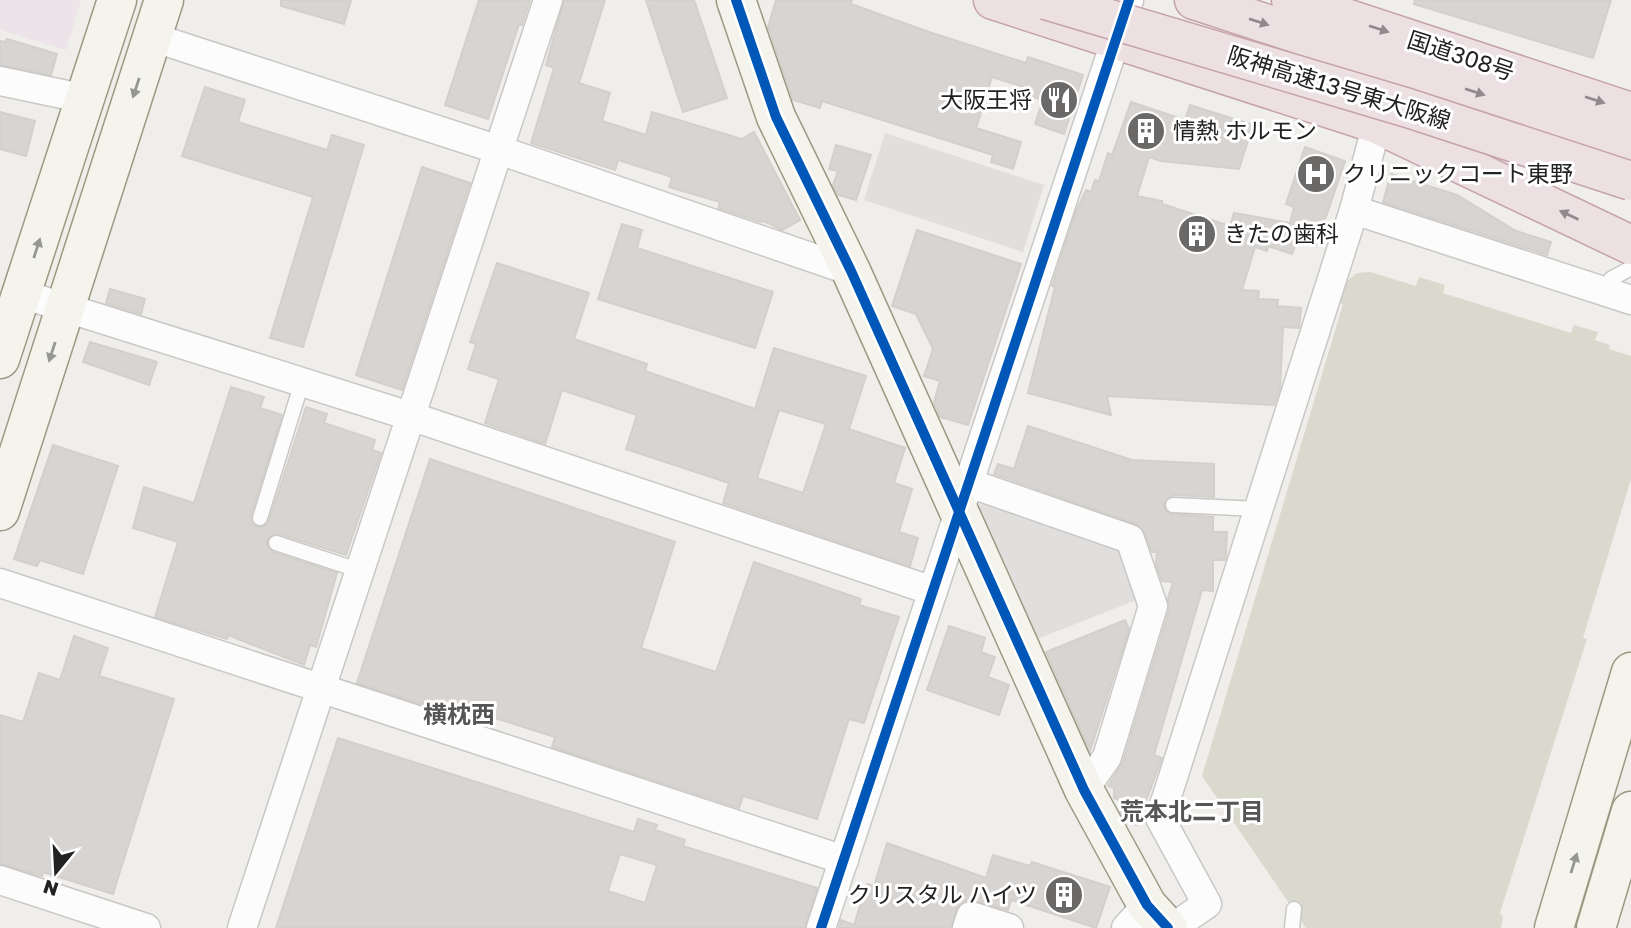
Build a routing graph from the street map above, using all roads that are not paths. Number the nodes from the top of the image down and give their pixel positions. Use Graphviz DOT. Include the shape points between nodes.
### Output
graph roads {
  1 [pos="117,0"];
  2 [pos="164,0"];
  3 [pos="548,0"];
  4 [pos="736,0"];
  5 [pos="993,0"];
  6 [pos="1046,0"];
  7 [pos="1129,0"];
  8 [pos="1194,0"];
  9 [pos="1291,0"];
  10 [pos="1340,7"];
  11 [pos="152,37"];
  12 [pos="1117,40"];
  13 [pos="0,81"];
  14 [pos="86,99"];
  15 [pos="1631,112"];
  16 [pos="1393,116"];
  17 [pos="1631,143"];
  18 [pos="499,150"];
  19 [pos="1631,181"];
  20 [pos="1631,195"];
  21 [pos="1354,210"];
  22 [pos="1631,244"];
  23 [pos="1631,268"];
  24 [pos="851,271"];
  25 [pos="1611,279"];
  26 [pos="22,294"];
  27 [pos="1631,300"];
  28 [pos="66,307"];
  29 [pos="0,359"];
  30 [pos="302,382"];
  31 [pos="413,417"];
  32 [pos="964,498"];
  33 [pos="1173,505"];
  34 [pos="1258,509"];
  35 [pos="0,511"];
  36 [pos="260,518"];
  37 [pos="276,543"];
  38 [pos="361,571"];
  39 [pos="0,583"];
  40 [pos="933,591"];
  41 [pos="1631,672"];
  42 [pos="322,688"];
  43 [pos="1625,716"];
  44 [pos="1084,790"];
  45 [pos="1631,811"];
  46 [pos="844,860"];
  47 [pos="0,880"];
  48 [pos="1294,909"];
  49 [pos="1153,922"];
  50 [pos="146,928"];
  51 [pos="242,928"];
  52 [pos="821,928"];
  53 [pos="967,928"];
  54 [pos="1009,928"];
  55 [pos="1292,928"];
  56 [pos="1554,928"];
  57 [pos="1596,928"];
  1 -- 14 [label="street"];
  2 -- 11 [label="street"];
  3 -- 18 [label="street"];
  4 -- 24 [label="street" via="776,117"];
  5 -- 12 [label="highway"];
  6 -- 16 [label="highway, 阪神高速13号東大阪線, bridge"];
  7 -- 12 [label="street"];
  8 -- 17 [label="highway, 阪神高速13号東大阪線, one-way"];
  9 -- 10 [label="highway, 国道308号"];
  10 -- 15 [label="highway, 国道308号, one-way"];
  11 -- 18 [label="street"];
  11 -- 28 [label="street, one-way"];
  12 -- 16 [label="highway"];
  12 -- 32 [label="street"];
  13 -- 14 [label="street"];
  26 -- 14 [label="street, one-way"];
  16 -- 19 [label="highway, 阪神高速13号東大阪線, bridge"];
  16 -- 20 [label="highway, bridge" via="1478,139"];
  16 -- 21 [label="street"];
  22 -- 16 [label="highway, one-way"];
  18 -- 24 [label="street"];
  18 -- 31 [label="street"];
  21 -- 27 [label="street"];
  21 -- 34 [label="street"];
  23 -- 25 [label="lane"];
  24 -- 32 [label="street"];
  26 -- 28 [label="street"];
  26 -- 29 [label="street"];
  28 -- 30 [label="street"];
  28 -- 35 [label="street, one-way"];
  30 -- 31 [label="street"];
  30 -- 36 [label="lane"];
  31 -- 38 [label="street"];
  31 -- 40 [label="street"];
  32 -- 40 [label="street"];
  32 -- 44 [label="street"];
  32 -- 44 [label="street" via="1130,539 1153,606 1107,757"];
  33 -- 34 [label="lane"];
  34 -- 49 [label="street" via="1160,818 1208,904"];
  37 -- 38 [label="lane"];
  38 -- 42 [label="street"];
  39 -- 42 [label="street"];
  40 -- 46 [label="street"];
  41 -- 43 [label="street"];
  42 -- 46 [label="street"];
  42 -- 51 [label="street"];
  56 -- 43 [label="street, one-way"];
  44 -- 49 [label="street"];
  45 -- 57 [label="street"];
  46 -- 52 [label="street"];
  47 -- 50 [label="street"];
  48 -- 55 [label="lane"];
  53 -- 54 [label="street" via="971,916"];
}
